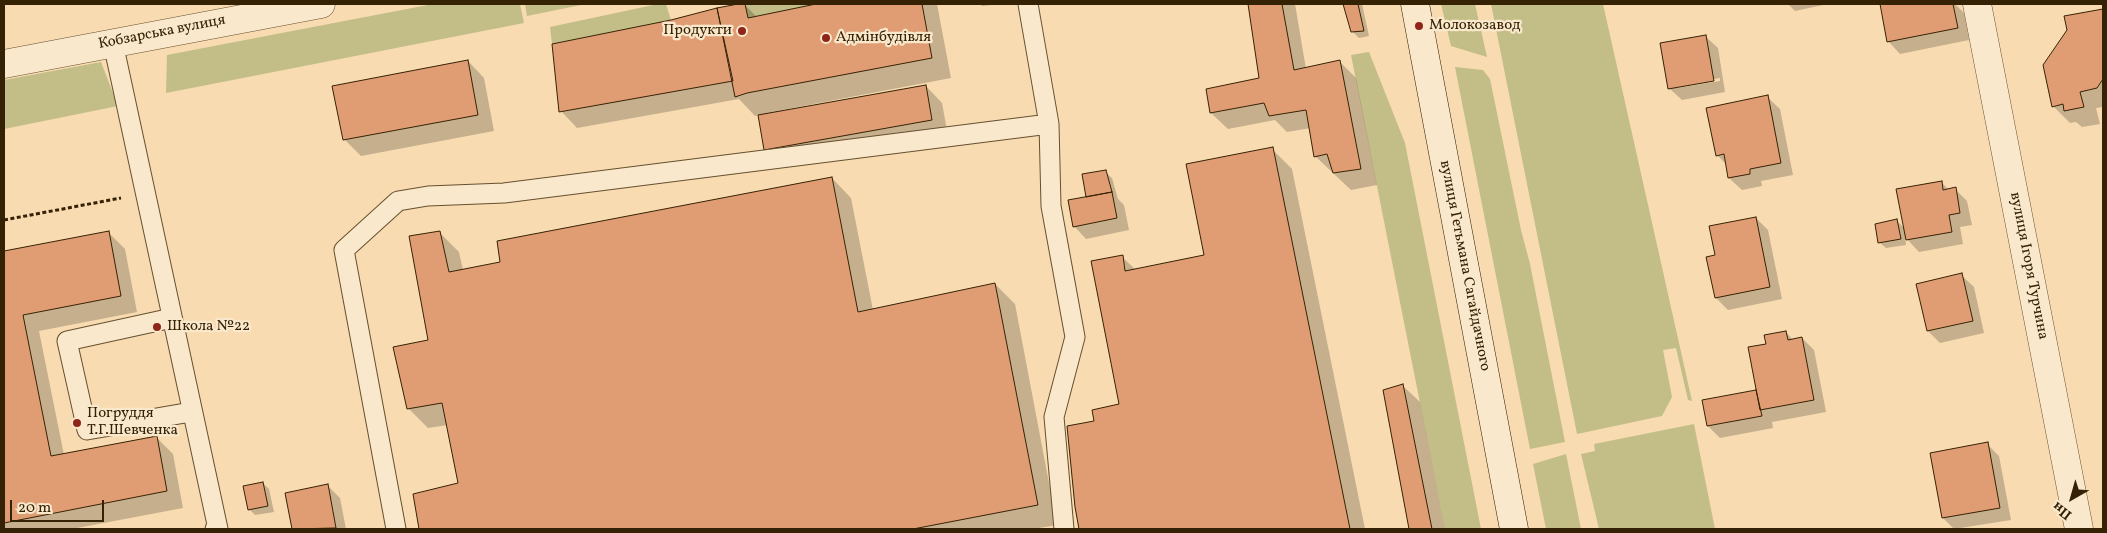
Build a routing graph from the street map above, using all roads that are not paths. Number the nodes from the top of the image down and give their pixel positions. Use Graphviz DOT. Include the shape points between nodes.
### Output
graph roads {
  1 [pos="321,4"];
  2 [pos="1028,4"];
  3 [pos="1415,4"];
  4 [pos="1976,4"];
  5 [pos="259,9"];
  6 [pos="113,43"];
  7 [pos="4,64"];
  8 [pos="1049,124"];
  9 [pos="172,318"];
  10 [pos="191,412"];
  11 [pos="217,529"];
  12 [pos="396,529"];
  13 [pos="1064,529"];
  14 [pos="1514,529"];
  15 [pos="2080,529"];
  1 -- 5 [label="street, Кобзарська вулиця"];
  2 -- 8 [label="lane"];
  3 -- 14 [label="street, вулиця Гетьмана Сагайдачного"];
  4 -- 15 [label="street, вулиця Ігоря Турчина"];
  5 -- 6 [label="street, Кобзарська вулиця"];
  6 -- 7 [label="street, Кобзарська вулиця"];
  6 -- 9 [label="lane"];
  8 -- 12 [label="lane" via="504,194 428,196 398,201 344,250"];
  8 -- 13 [label="lane" via="1051,206 1075,337 1054,417"];
  9 -- 10 [label="lane"];
  9 -- 10 [label="lane" via="67,341 87,430"];
  10 -- 11 [label="lane"];
}
